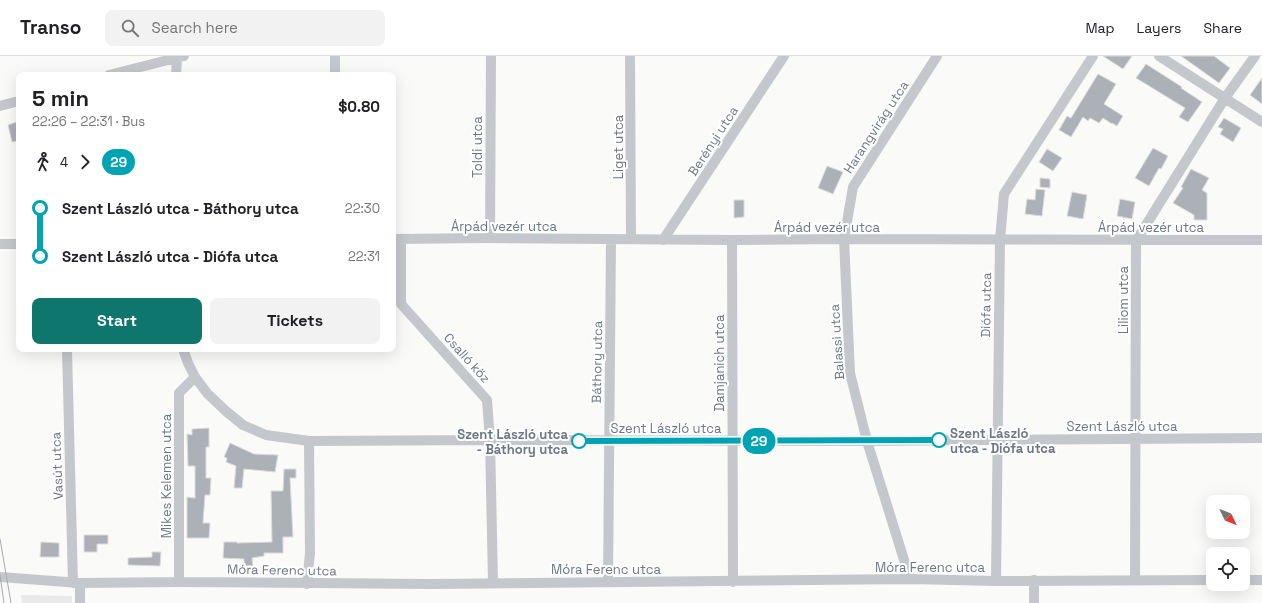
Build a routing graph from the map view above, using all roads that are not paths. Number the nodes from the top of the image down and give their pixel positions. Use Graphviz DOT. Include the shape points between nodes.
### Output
graph roads {
  1 [pos="335,56"];
  2 [pos="491,56"];
  3 [pos="630,56"];
  4 [pos="784,56"];
  5 [pos="937,56"];
  6 [pos="1093,56"];
  7 [pos="1159,56"];
  8 [pos="1255,56"];
  9 [pos="181,57"];
  10 [pos="121,72"];
  11 [pos="177,72"];
  12 [pos="335,72"];
  13 [pos="1225,98"];
  14 [pos="16,102"];
  15 [pos="0,106"];
  16 [pos="1262,122"];
  17 [pos="490,238"];
  18 [pos="397,239"];
  19 [pos="611,239"];
  20 [pos="631,239"];
  21 [pos="844,239"];
  22 [pos="663,240"];
  23 [pos="732,240"];
  24 [pos="1000,240"];
  25 [pos="1136,240"];
  26 [pos="1262,240"];
  27 [pos="0,244"];
  28 [pos="16,244"];
  29 [pos="397,304"];
  30 [pos="67,352"];
  31 [pos="184,352"];
  32 [pos="195,377"];
  33 [pos="1262,438"];
  34 [pos="997,439"];
  35 [pos="490,440"];
  36 [pos="1135,440"];
  37 [pos="310,441"];
  38 [pos="609,441"];
  39 [pos="732,441"];
  40 [pos="867,441"];
  41 [pos="0,577"];
  42 [pos="910,579"];
  43 [pos="1034,580"];
  44 [pos="1134,580"];
  45 [pos="1206,580"];
  46 [pos="1250,580"];
  47 [pos="1262,580"];
  48 [pos="996,581"];
  49 [pos="179,582"];
  50 [pos="608,582"];
  51 [pos="733,582"];
  52 [pos="77,583"];
  53 [pos="493,583"];
  54 [pos="307,584"];
  55 [pos="80,603"];
  56 [pos="1034,603"];
  1 -- 12 [label="street"];
  2 -- 17 [label="street, Toldi utca"];
  3 -- 20 [label="street, Liget utca"];
  4 -- 22 [label="street, Berényi utca"];
  5 -- 21 [label="street, Harangvirág utca" via="853,187"];
  6 -- 24 [label="street, Diófa utca" via="1004,194"];
  7 -- 13 [label="street"];
  8 -- 13 [label="street"];
  9 -- 10 [label="street"];
  9 -- 11 [label="street"];
  13 -- 16 [label="street"];
  13 -- 25 [label="street"];
  14 -- 15 [label="street"];
  17 -- 18 [label="street, Árpád vezér utca"];
  17 -- 19 [label="street, Árpád vezér utca"];
  18 -- 29 [label="street, Csalló köz"];
  19 -- 20 [label="street, Árpád vezér utca"];
  19 -- 38 [label="street, Báthory utca"];
  20 -- 22 [label="street, Árpád vezér utca"];
  21 -- 23 [label="street, Árpád vezér utca"];
  21 -- 24 [label="street, Árpád vezér utca"];
  21 -- 40 [label="street, Balassi utca" via="850,373"];
  22 -- 23 [label="street, Árpád vezér utca"];
  23 -- 39 [label="street, Damjanich utca"];
  24 -- 25 [label="street, Árpád vezér utca"];
  24 -- 34 [label="street, Diófa utca"];
  25 -- 26 [label="street, Árpád vezér utca"];
  25 -- 36 [label="street, Liliom utca"];
  27 -- 28 [label="street"];
  29 -- 35 [label="street, Csalló köz" via="487,400"];
  30 -- 52 [label="street, Vasút utca"];
  31 -- 32 [label="street, Szent László utca"];
  32 -- 37 [label="street, Szent László utca" via="217,403 243,425 266,435"];
  32 -- 49 [label="street, Mikes Kelemen utca" via="179,393"];
  33 -- 36 [label="street, Szent László utca"];
  34 -- 36 [label="street, Szent László utca"];
  34 -- 40 [label="street, Szent László utca"];
  34 -- 48 [label="street, Diófa utca"];
  35 -- 37 [label="street, Szent László utca"];
  35 -- 38 [label="street, Szent László utca"];
  35 -- 53 [label="street, Csalló köz"];
  36 -- 44 [label="street, Liliom utca"];
  37 -- 54 [label="street" via="310,553"];
  38 -- 39 [label="street, Szent László utca"];
  38 -- 50 [label="street, Báthory utca"];
  39 -- 40 [label="street, Szent László utca"];
  39 -- 51 [label="street, Damjanich utca"];
  40 -- 42 [label="street, Balassi utca"];
  41 -- 52 [label="street, Móra Ferenc utca"];
  42 -- 48 [label="street, Móra Ferenc utca"];
  42 -- 51 [label="street, Móra Ferenc utca"];
  43 -- 44 [label="street, Móra Ferenc utca"];
  43 -- 48 [label="street, Móra Ferenc utca"];
  43 -- 56 [label="street"];
  44 -- 45 [label="street, Móra Ferenc utca"];
  46 -- 47 [label="street"];
  49 -- 52 [label="street, Móra Ferenc utca"];
  49 -- 54 [label="street, Móra Ferenc utca"];
  50 -- 51 [label="street, Móra Ferenc utca"];
  50 -- 53 [label="street, Móra Ferenc utca"];
  52 -- 55 [label="street, Vasút utca"];
  53 -- 54 [label="street, Móra Ferenc utca"];
}
